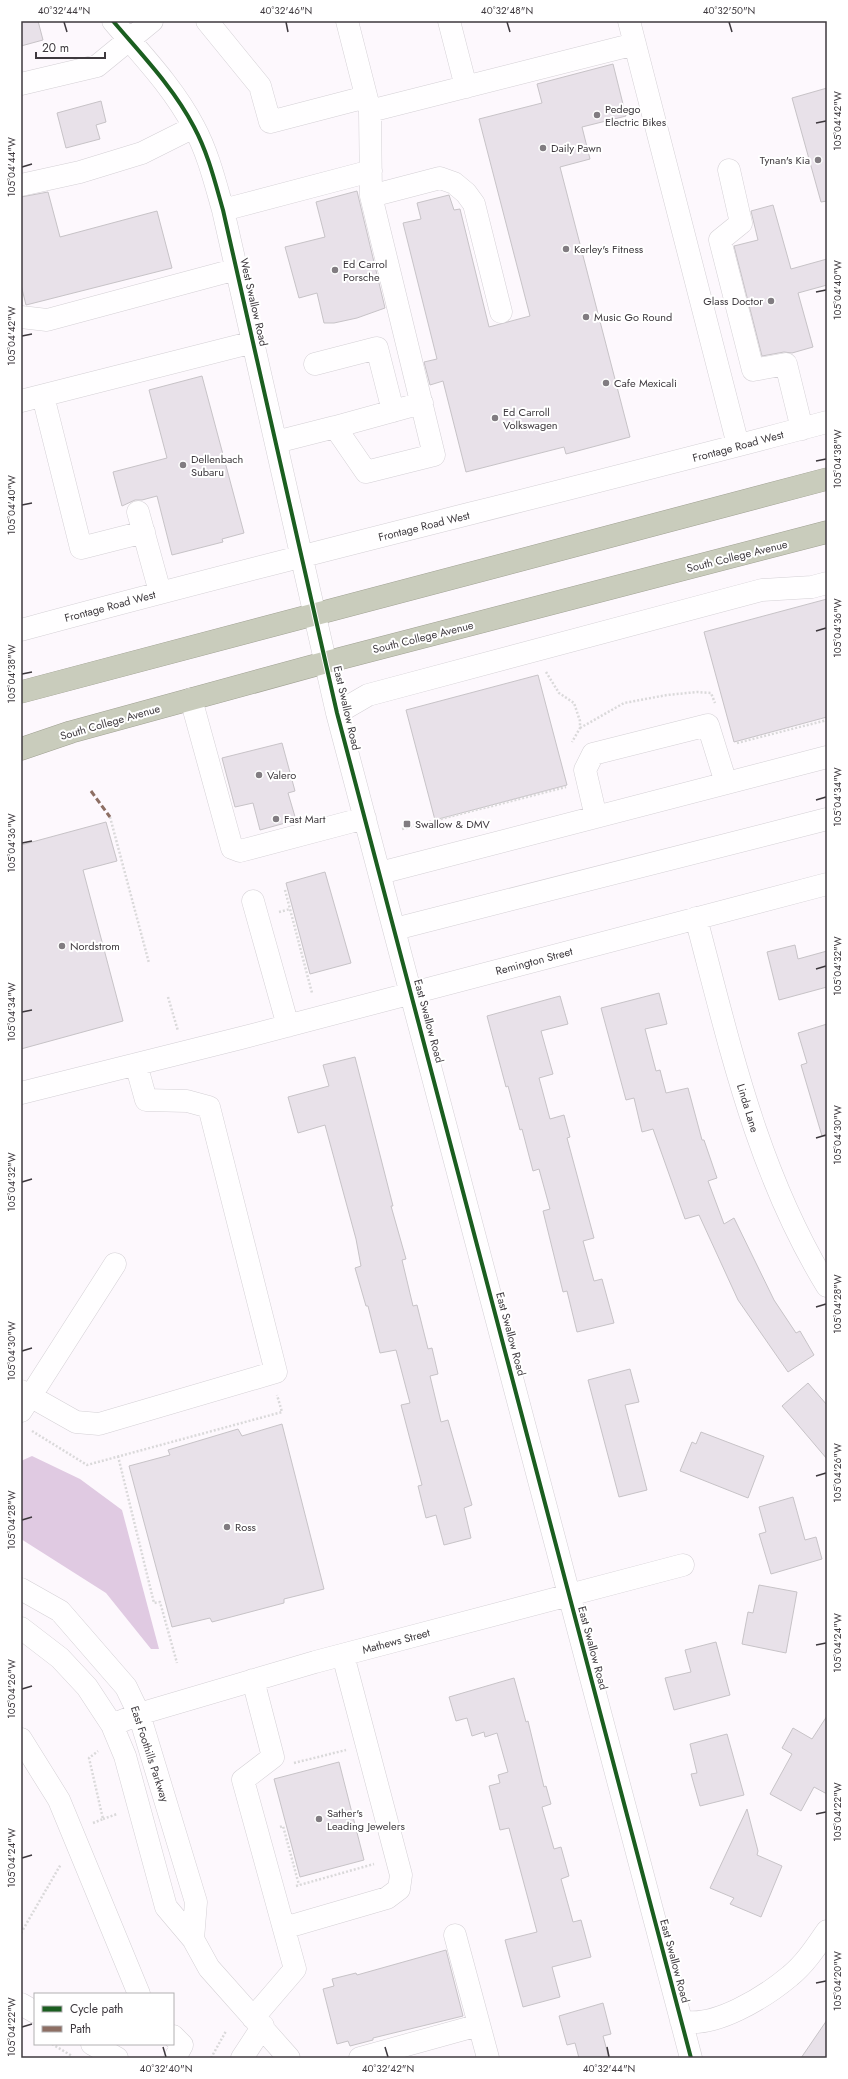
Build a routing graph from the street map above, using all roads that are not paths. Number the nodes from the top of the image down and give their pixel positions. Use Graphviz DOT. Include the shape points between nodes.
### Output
graph roads {
  1 [pos="113,21"];
  2 [pos="152,21"];
  3 [pos="208,21"];
  4 [pos="347,21"];
  5 [pos="449,21"];
  6 [pos="629,21"];
  7 [pos="129,40"];
  8 [pos="635,44"];
  9 [pos="21,84"];
  10 [pos="466,87"];
  11 [pos="368,104"];
  12 [pos="194,127"];
  13 [pos="729,170"];
  14 [pos="371,171"];
  15 [pos="21,185"];
  16 [pos="371,196"];
  17 [pos="224,210"];
  18 [pos="237,269"];
  19 [pos="501,312"];
  20 [pos="21,317"];
  21 [pos="254,342"];
  22 [pos="316,364"];
  23 [pos="43,396"];
  24 [pos="21,401"];
  25 [pos="422,403"];
  26 [pos="393,411"];
  27 [pos="827,422"];
  28 [pos="335,427"];
  29 [pos="802,429"];
  30 [pos="276,442"];
  31 [pos="738,445"];
  32 [pos="827,479"];
  33 [pos="827,532"];
  34 [pos="302,557"];
  35 [pos="827,583"];
  36 [pos="160,592"];
  37 [pos="316,615"];
  38 [pos="21,630"];
  39 [pos="327,662"];
  40 [pos="21,692"];
  41 [pos="191,699"];
  42 [pos="337,714"];
  43 [pos="21,749"];
  44 [pos="827,757"];
  45 [pos="726,783"];
  46 [pos="596,817"];
  47 [pos="365,818"];
  48 [pos="827,819"];
  49 [pos="380,873"];
  50 [pos="827,884"];
  51 [pos="253,901"];
  52 [pos="696,918"];
  53 [pos="395,929"];
  54 [pos="412,993"];
  55 [pos="288,1026"];
  56 [pos="136,1064"];
  57 [pos="21,1093"];
  58 [pos="115,1264"];
  59 [pos="827,1286"];
  60 [pos="25,1407"];
  61 [pos="683,1565"];
  62 [pos="21,1589"];
  63 [pos="569,1594"];
  64 [pos="21,1628"];
  65 [pos="343,1655"];
  66 [pos="253,1680"];
  67 [pos="139,1714"];
  68 [pos="112,1725"];
  69 [pos="21,1739"];
  70 [pos="284,1928"];
  71 [pos="827,1931"];
  72 [pos="455,1935"];
  73 [pos="193,1939"];
  74 [pos="139,1993"];
  75 [pos="21,2004"];
  76 [pos="34,2011"];
  77 [pos="681,2021"];
  78 [pos="258,2022"];
  79 [pos="479,2024"];
  80 [pos="174,2037"];
  81 [pos="94,2045"];
  82 [pos="117,2058"];
  83 [pos="175,2058"];
  84 [pos="242,2058"];
  85 [pos="289,2058"];
  86 [pos="360,2058"];
  87 [pos="488,2058"];
  88 [pos="691,2058"];
  1 -- 7 [label="street, West Swallow Road"];
  2 -- 7 [label="street"];
  3 -- 11 [label="street" via="260,86 270,122"];
  4 -- 11 [label="street"];
  5 -- 10 [label="street"];
  6 -- 8 [label="street"];
  7 -- 9 [label="street" via="97,66"];
  7 -- 12 [label="street, West Swallow Road" via="176,97"];
  8 -- 10 [label="street"];
  8 -- 31 [label="street"];
  10 -- 11 [label="street"];
  11 -- 14 [label="street"];
  12 -- 15 [label="street" via="142,153 80,172"];
  12 -- 17 [label="street, West Swallow Road" via="207,154"];
  13 -- 29 [label="street" via="741,223 720,240 753,370 786,364"];
  14 -- 16 [label="street"];
  14 -- 17 [label="street"];
  16 -- 19 [label="street" via="440,178 454,183 466,193 474,204"];
  16 -- 25 [label="street"];
  17 -- 18 [label="street, West Swallow Road"];
  18 -- 20 [label="street" via="47,320"];
  18 -- 21 [label="street, West Swallow Road"];
  21 -- 23 [label="street"];
  21 -- 30 [label="street, West Swallow Road"];
  22 -- 26 [label="street" via="377,348"];
  23 -- 24 [label="street"];
  23 -- 36 [label="street" via="81,548 141,522"];
  25 -- 26 [label="street"];
  25 -- 28 [label="street" via="434,455 366,472"];
  26 -- 28 [label="street"];
  27 -- 29 [label="street, Frontage Road West"];
  28 -- 30 [label="street"];
  29 -- 31 [label="street, Frontage Road West"];
  30 -- 34 [label="street, West Swallow Road"];
  31 -- 34 [label="street, Frontage Road West"];
  32 -- 37 [label="highway"];
  33 -- 39 [label="highway, South College Avenue"];
  34 -- 36 [label="street, Frontage Road West"];
  34 -- 37 [label="street, West Swallow Road"];
  35 -- 42 [label="street" via="812,587 762,590 368,695"];
  36 -- 38 [label="street, Frontage Road West"];
  37 -- 39 [label="street, East Swallow Road"];
  37 -- 40 [label="highway"];
  39 -- 41 [label="highway, South College Avenue"];
  39 -- 42 [label="street, East Swallow Road"];
  41 -- 43 [label="highway, South College Avenue" via="71,732"];
  41 -- 47 [label="street" via="232,848 240,852"];
  42 -- 47 [label="street, East Swallow Road"];
  44 -- 45 [label="street"];
  45 -- 46 [label="street"];
  45 -- 46 [label="street" via="708,725 593,754 585,770"];
  46 -- 49 [label="street"];
  47 -- 49 [label="street, East Swallow Road"];
  48 -- 53 [label="street"];
  49 -- 53 [label="street, East Swallow Road"];
  50 -- 52 [label="street, Remington Street"];
  51 -- 55 [label="street"];
  52 -- 54 [label="street, Remington Street"];
  52 -- 59 [label="street, Linda Lane" via="742,1093 761,1150 791,1219"];
  53 -- 54 [label="street, East Swallow Road"];
  54 -- 55 [label="street, Remington Street"];
  54 -- 63 [label="street, East Swallow Road"];
  55 -- 56 [label="street, Remington Street"];
  56 -- 57 [label="street, Remington Street"];
  56 -- 60 [label="street" via="146,1100 187,1101 209,1107 276,1372 100,1424 76,1422"];
  58 -- 60 [label="street"];
  61 -- 63 [label="street, Mathews Street"];
  62 -- 67 [label="street, East Foothills Parkway" via="60,1610 126,1688"];
  63 -- 65 [label="street, Mathews Street"];
  63 -- 77 [label="street, East Swallow Road"];
  64 -- 68 [label="street" via="60,1658 82,1681"];
  65 -- 66 [label="street, Mathews Street"];
  65 -- 70 [label="street" via="401,1875 398,1889 387,1898"];
  66 -- 67 [label="street, Mathews Street"];
  66 -- 70 [label="street" via="273,1757 243,1780"];
  67 -- 68 [label="street, Mathews Street"];
  67 -- 73 [label="street, East Foothills Parkway" via="196,1902"];
  68 -- 73 [label="street" via="125,1756 166,1907"];
  69 -- 74 [label="street" via="59,1800"];
  70 -- 78 [label="street" via="295,1969"];
  71 -- 77 [label="street" via="815,1950 791,1976 769,1992 744,2007 718,2017 691,2024"];
  72 -- 79 [label="street"];
  73 -- 78 [label="street" via="209,1968"];
  75 -- 76 [label="street"];
  77 -- 88 [label="street, East Swallow Road"];
  78 -- 84 [label="street"];
  78 -- 85 [label="street"];
  79 -- 86 [label="street"];
  79 -- 87 [label="street"];
  80 -- 83 [label="street" via="182,2045"];
  81 -- 82 [label="street"];
}
